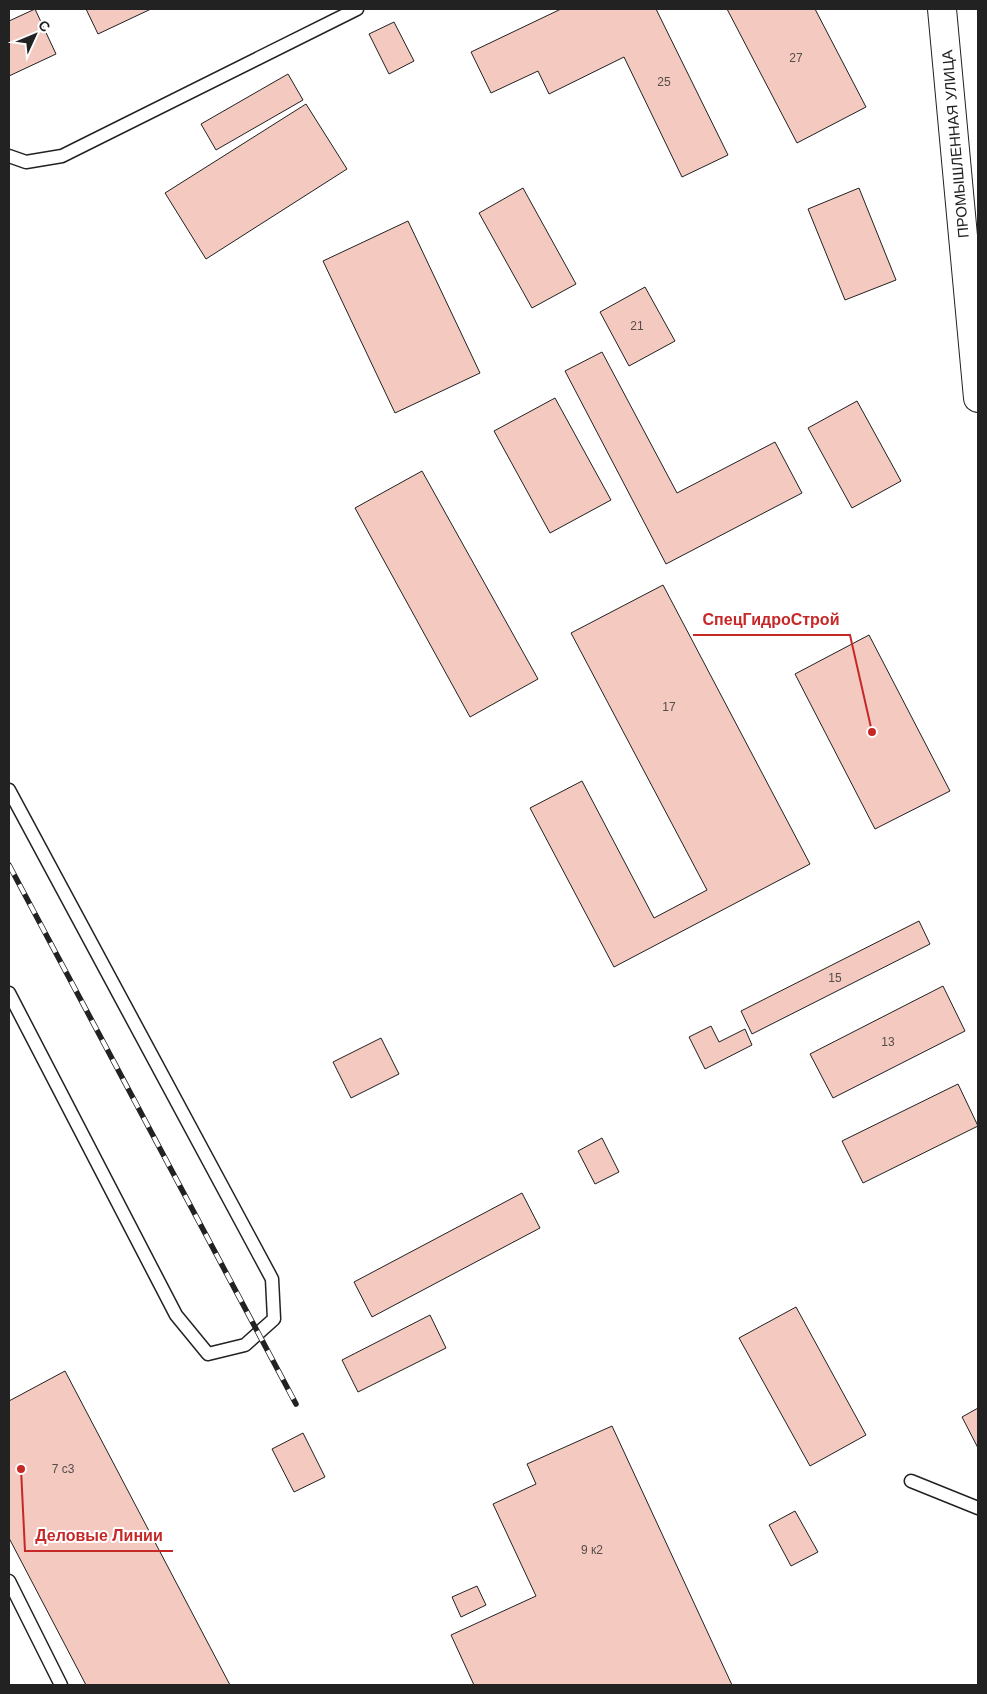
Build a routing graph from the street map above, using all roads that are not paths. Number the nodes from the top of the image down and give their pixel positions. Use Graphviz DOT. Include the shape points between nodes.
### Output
graph roads {
  1 [pos="357,9"];
  2 [pos="942,9"];
  3 [pos="9,156"];
  4 [pos="978,398"];
  5 [pos="9,790"];
  6 [pos="9,993"];
  7 [pos="911,1481"];
  8 [pos="978,1508"];
  9 [pos="9,1581"];
  10 [pos="61,1685"];
  1 -- 3 [label="lane" via="62,156 26,162"];
  2 -- 4 [label="street, ПРОМЫШЛЕННАЯ УЛИЦА"];
  5 -- 6 [label="lane" via="272,1279 274,1319 245,1345 208,1354 176,1315"];
  7 -- 8 [label="lane"];
  9 -- 10 [label="lane"];
}
